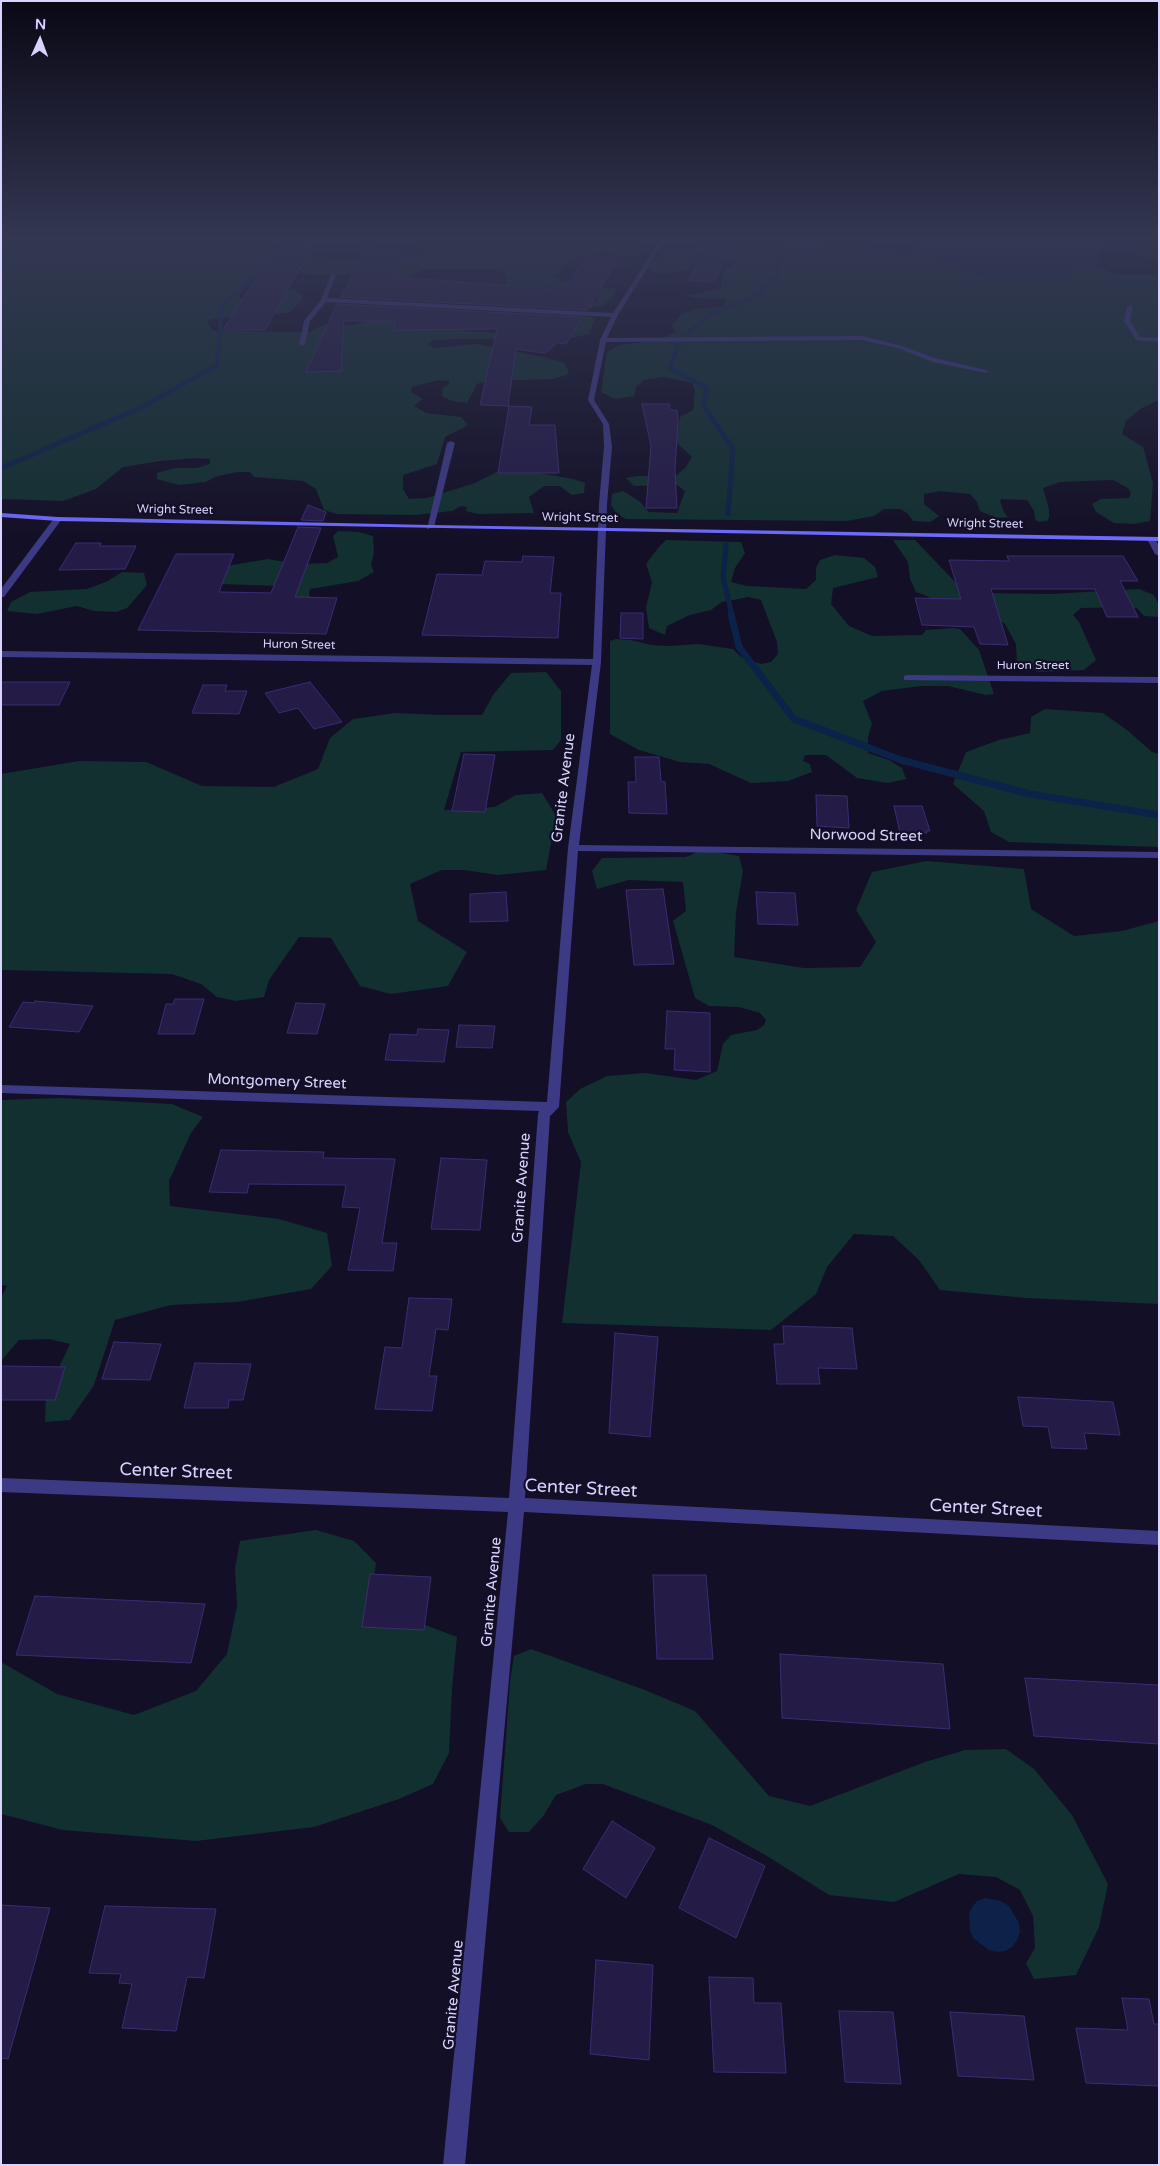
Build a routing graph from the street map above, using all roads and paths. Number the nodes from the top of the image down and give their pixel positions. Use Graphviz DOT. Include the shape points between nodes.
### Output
graph roads {
  1 [pos="603,341"];
  2 [pos="877,341"];
  3 [pos="986,371"];
  4 [pos="451,443"];
  5 [pos="1,515"];
  6 [pos="58,519"];
  7 [pos="430,527"];
  8 [pos="603,530"];
  9 [pos="1155,539"];
  10 [pos="1159,554"];
  11 [pos="1,595"];
  12 [pos="1,654"];
  13 [pos="596,662"];
  14 [pos="907,678"];
  15 [pos="1159,680"];
  16 [pos="573,848"];
  17 [pos="1159,855"];
  18 [pos="1,1089"];
  19 [pos="552,1107"];
  20 [pos="1,1485"];
  21 [pos="517,1505"];
  22 [pos="1159,1538"];
  23 [pos="454,2165"];
  1 -- 8 [label="street, Granite Avenue" via="591,400 606,424 608,447"];
  2 -- 3 [label="street" via="900,346 933,360"];
  4 -- 7 [label="street"];
  5 -- 6 [label="main road, Wright Street"];
  6 -- 7 [label="main road, Wright Street"];
  6 -- 11 [label="street"];
  7 -- 8 [label="main road, Wright Street"];
  8 -- 9 [label="main road, Wright Street"];
  8 -- 13 [label="street, Granite Avenue"];
  9 -- 10 [label="street"];
  12 -- 13 [label="street, Huron Street"];
  13 -- 16 [label="street, Granite Avenue"];
  14 -- 15 [label="street, Huron Street"];
  16 -- 17 [label="street, Norwood Street"];
  16 -- 19 [label="street, Granite Avenue"];
  18 -- 19 [label="street, Montgomery Street"];
  19 -- 21 [label="street, Granite Avenue" via="544,1114"];
  20 -- 21 [label="street, Center Street"];
  21 -- 22 [label="street, Center Street"];
  21 -- 23 [label="street, Granite Avenue"];
}
